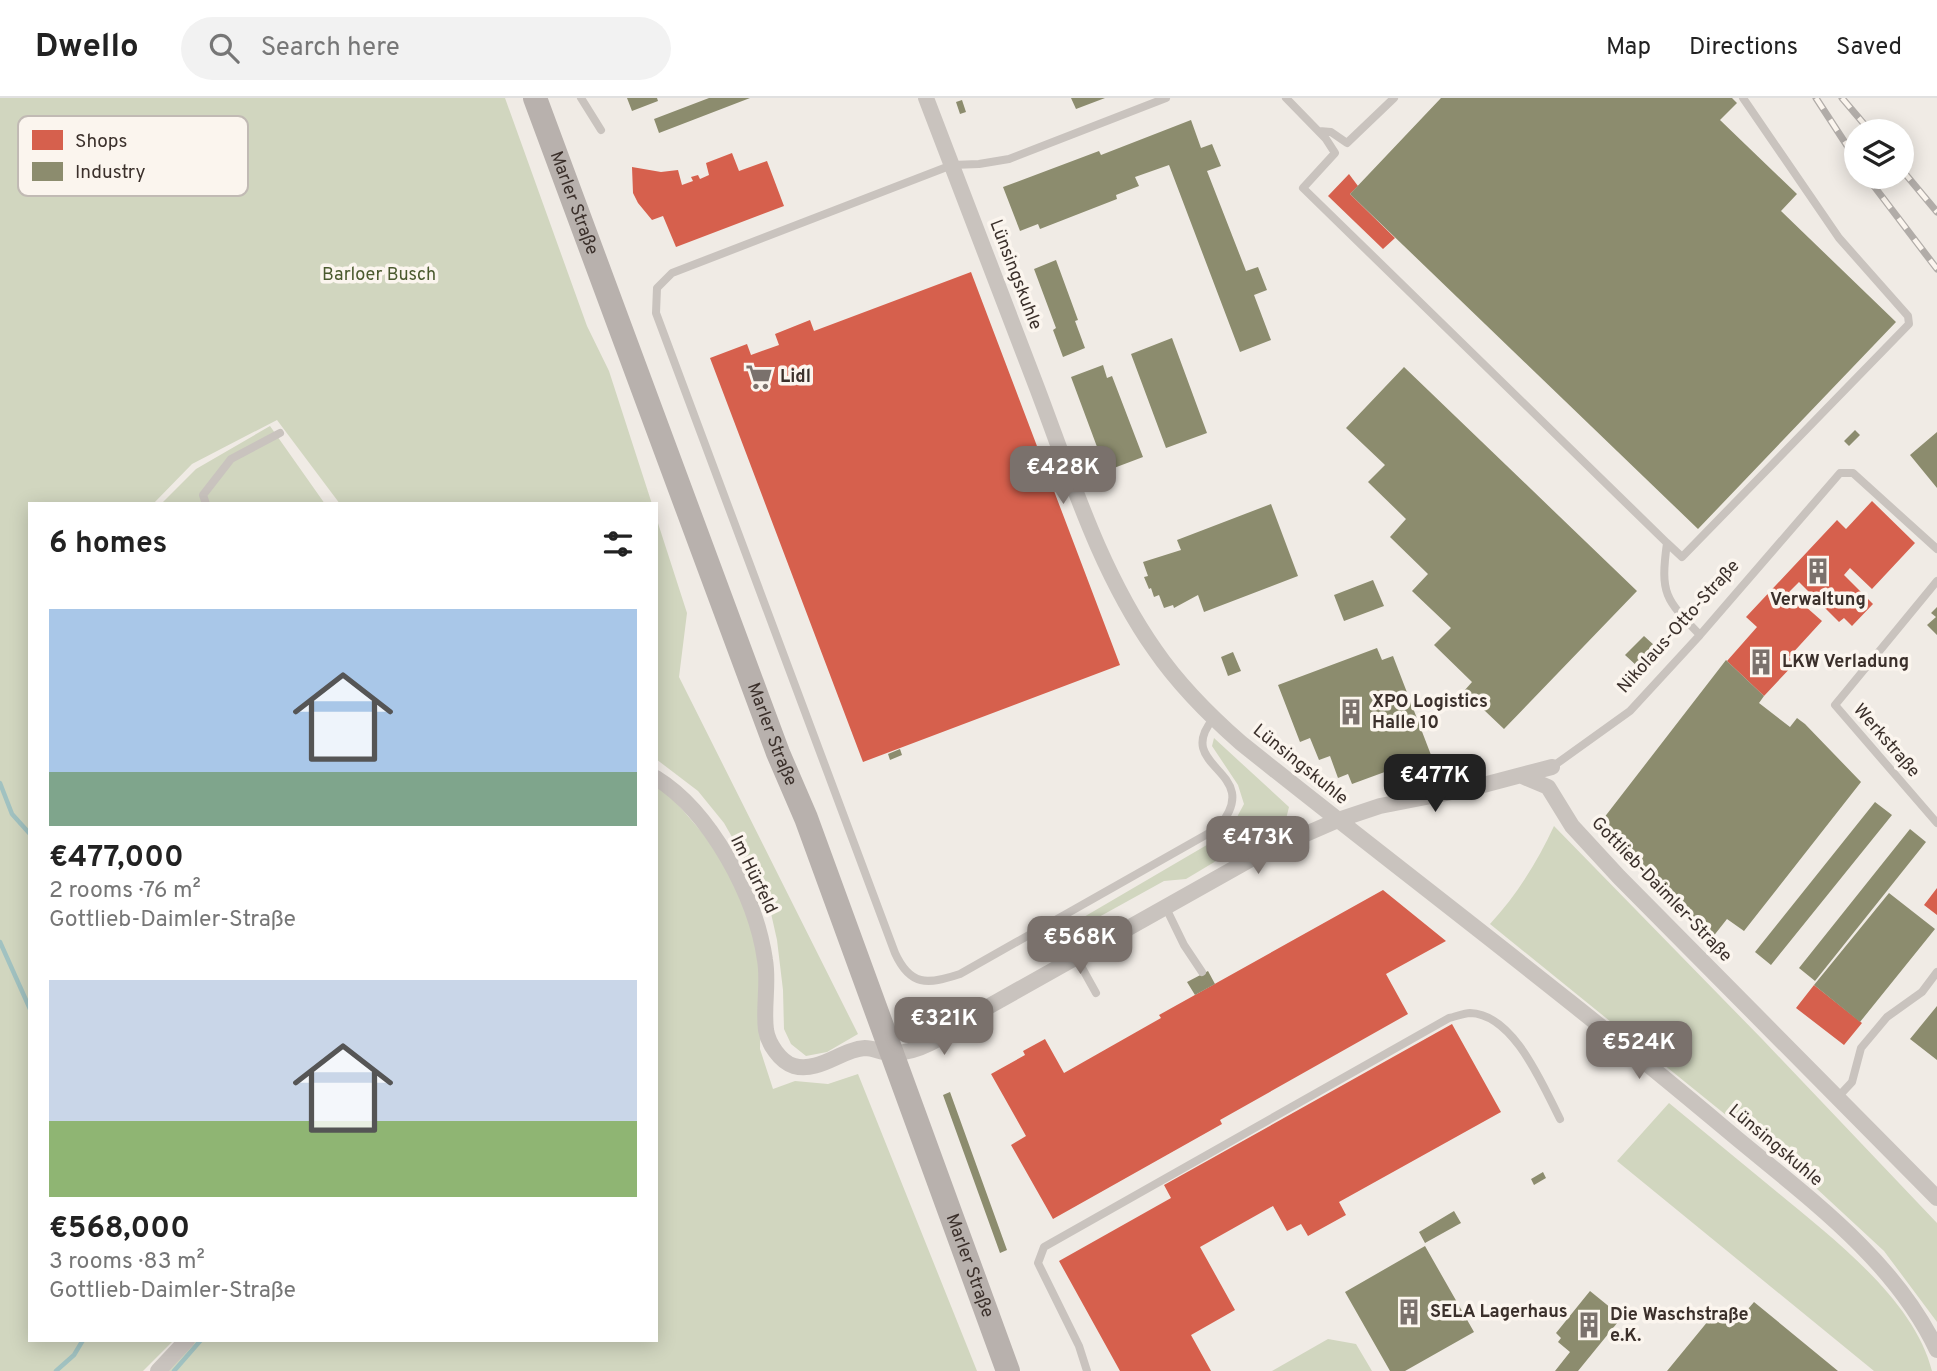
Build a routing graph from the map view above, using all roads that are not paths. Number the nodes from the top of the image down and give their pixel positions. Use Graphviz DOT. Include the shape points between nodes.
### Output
graph roads {
  1 [pos="535,98"];
  2 [pos="581,98"];
  3 [pos="926,98"];
  4 [pos="1166,98"];
  5 [pos="1286,98"];
  6 [pos="1394,98"];
  7 [pos="1743,98"];
  8 [pos="601,130"];
  9 [pos="1319,131"];
  10 [pos="952,165"];
  11 [pos="279,433"];
  12 [pos="205,502"];
  13 [pos="1667,543"];
  14 [pos="1937,549"];
  15 [pos="1937,581"];
  16 [pos="1700,635"];
  17 [pos="1213,719"];
  18 [pos="1552,767"];
  19 [pos="1522,775"];
  20 [pos="658,780"];
  21 [pos="1338,820"];
  22 [pos="1937,823"];
  23 [pos="1166,908"];
  24 [pos="1076,957"];
  25 [pos="1202,972"];
  26 [pos="1937,972"];
  27 [pos="1096,993"];
  28 [pos="892,1053"];
  29 [pos="1838,1097"];
  30 [pos="1560,1119"];
  31 [pos="1937,1198"];
  32 [pos="185,1342"];
  33 [pos="1937,1350"];
  34 [pos="158,1371"];
  35 [pos="1007,1371"];
  36 [pos="1087,1371"];
  1 -- 28 [label="main road, Marler Straße"];
  2 -- 8 [label="lane"];
  3 -- 10 [label="street, Lünsingskuhle"];
  4 -- 10 [label="lane" via="1009,159"];
  5 -- 9 [label="lane"];
  6 -- 9 [label="lane" via="1348,144 1331,132"];
  7 -- 13 [label="lane" via="1839,238 1908,316 1909,324 1682,557"];
  9 -- 13 [label="lane" via="1335,153 1303,188"];
  10 -- 17 [label="street, Lünsingskuhle" via="1109,569 1154,649"];
  10 -- 17 [label="lane" via="672,273 657,288 656,313 902,969 912,978 927,981 960,974 1218,828 1229,815 1232,787 1203,752 1203,732"];
  11 -- 12 [label="lane" via="231,459 203,495"];
  13 -- 16 [label="lane" via="1665,591 1672,606"];
  14 -- 16 [label="lane, Nikolaus-Otto-Straße" via="1853,473 1840,473"];
  15 -- 22 [label="lane, Werkstraße" via="1835,705"];
  16 -- 18 [label="lane, Nikolaus-Otto-Straße" via="1630,711"];
  17 -- 21 [label="street, Lünsingskuhle"];
  18 -- 19 [label="street, Nikolaus-Otto-Straße"];
  19 -- 21 [label="street" via="1380,806"];
  19 -- 29 [label="street, Gottlieb-Daimler-Straße" via="1548,787 1572,826 1619,877"];
  20 -- 28 [label="street, Im Hürfeld" via="707,826 746,898 766,962 766,1031 775,1051 792,1066 807,1067 864,1048"];
  21 -- 23 [label="street" via="1260,854"];
  21 -- 33 [label="street, Lünsingskuhle" via="1666,1079 1837,1224 1896,1284"];
  23 -- 24 [label="street"];
  23 -- 25 [label="lane"];
  24 -- 27 [label="lane"];
  24 -- 28 [label="street" via="937,1040"];
  26 -- 29 [label="lane" via="1922,992 1886,1017 1861,1048 1852,1082"];
  28 -- 35 [label="main road, Marler Straße"];
  29 -- 31 [label="street, Gottlieb-Daimler-Straße"];
  30 -- 36 [label="lane" via="1522,1046 1498,1023 1471,1013 1449,1018 1044,1247 1038,1263"];
  32 -- 34 [label="street"];
}
